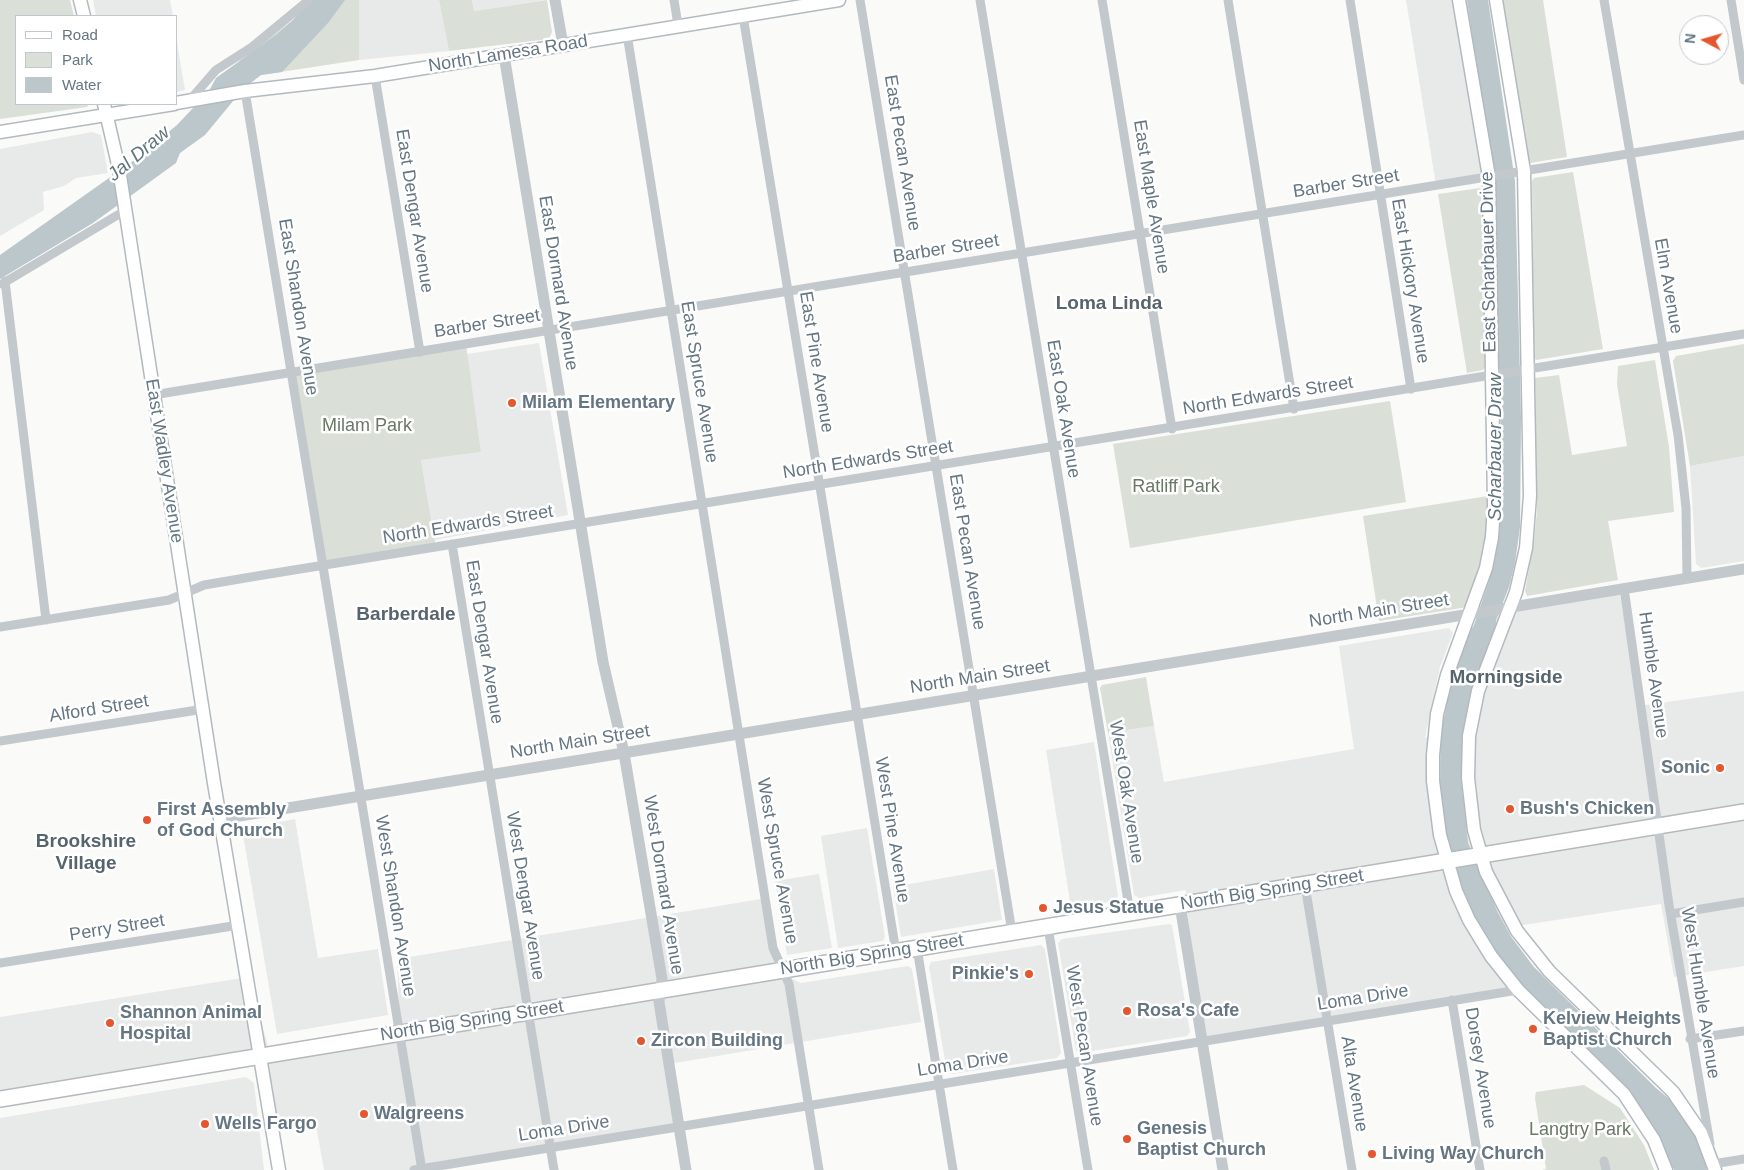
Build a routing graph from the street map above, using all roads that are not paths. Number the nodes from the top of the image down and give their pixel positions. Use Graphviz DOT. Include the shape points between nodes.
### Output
graph roads {
  1 [pos="80,0"];
  2 [pos="309,0"];
  3 [pos="555,0"];
  4 [pos="674,0"];
  5 [pos="839,0"];
  6 [pos="860,0"];
  7 [pos="980,0"];
  8 [pos="1102,0"];
  9 [pos="1228,0"];
  10 [pos="1350,0"];
  11 [pos="1459,0"];
  12 [pos="1496,0"];
  13 [pos="1604,0"];
  14 [pos="1731,0"];
  15 [pos="792,4"];
  16 [pos="84,15"];
  17 [pos="743,16"];
  18 [pos="678,26"];
  19 [pos="627,34"];
  20 [pos="563,45"];
  21 [pos="504,55"];
  22 [pos="375,76"];
  23 [pos="1744,80"];
  24 [pos="245,91"];
  25 [pos="190,100"];
  26 [pos="178,103"];
  27 [pos="161,105"];
  28 [pos="105,109"];
  29 [pos="0,132"];
  30 [pos="1744,135"];
  31 [pos="1629,154"];
  32 [pos="1524,172"];
  33 [pos="1489,177"];
  34 [pos="1380,194"];
  35 [pos="126,210"];
  36 [pos="1262,214"];
  37 [pos="1141,234"];
  38 [pos="1021,253"];
  39 [pos="905,272"];
  40 [pos="3,283"];
  41 [pos="788,291"];
  42 [pos="671,310"];
  43 [pos="548,331"];
  44 [pos="1744,334"];
  45 [pos="1662,347"];
  46 [pos="420,352"];
  47 [pos="1527,368"];
  48 [pos="292,373"];
  49 [pos="1492,375"];
  50 [pos="1410,389"];
  51 [pos="153,395"];
  52 [pos="1294,409"];
  53 [pos="1172,429"];
  54 [pos="1053,446"];
  55 [pos="936,465"];
  56 [pos="820,484"];
  57 [pos="702,503"];
  58 [pos="580,523"];
  59 [pos="452,544"];
  60 [pos="324,565"];
  61 [pos="1744,569"];
  62 [pos="1687,578"];
  63 [pos="1624,588"];
  64 [pos="185,592"];
  65 [pos="1512,607"];
  66 [pos="1471,613"];
  67 [pos="46,620"];
  68 [pos="0,627"];
  69 [pos="1090,676"];
  70 [pos="974,696"];
  71 [pos="204,708"];
  72 [pos="857,714"];
  73 [pos="740,734"];
  74 [pos="0,741"];
  75 [pos="624,753"];
  76 [pos="489,775"];
  77 [pos="360,796"];
  78 [pos="1744,812"];
  79 [pos="221,819"];
  80 [pos="1658,826"];
  81 [pos="1480,855"];
  82 [pos="1446,861"];
  83 [pos="1304,885"];
  84 [pos="1744,902"];
  85 [pos="1180,905"];
  86 [pos="1130,913"];
  87 [pos="1671,914"];
  88 [pos="238,924"];
  89 [pos="1048,927"];
  90 [pos="1012,932"];
  91 [pos="917,948"];
  92 [pos="896,952"];
  93 [pos="0,963"];
  94 [pos="783,970"];
  95 [pos="1518,990"];
  96 [pos="660,991"];
  97 [pos="1452,1000"];
  98 [pos="528,1012"];
  99 [pos="1327,1020"];
  100 [pos="1744,1031"];
  101 [pos="400,1033"];
  102 [pos="1690,1039"];
  103 [pos="1202,1041"];
  104 [pos="260,1057"];
  105 [pos="1070,1062"];
  106 [pos="939,1084"];
  107 [pos="0,1099"];
  108 [pos="808,1105"];
  109 [pos="678,1126"];
  110 [pos="550,1148"];
  111 [pos="1744,1160"];
  112 [pos="1714,1167"];
  113 [pos="279,1170"];
  114 [pos="419,1170"];
  115 [pos="554,1170"];
  116 [pos="686,1170"];
  117 [pos="819,1170"];
  118 [pos="953,1170"];
  119 [pos="1088,1170"];
  120 [pos="1223,1170"];
  121 [pos="1352,1170"];
  122 [pos="1480,1170"];
  123 [pos="1666,1170"];
  1 -- 16 [label="main road"];
  2 -- 25 [label="street" via="252,47 216,70"];
  3 -- 20 [label="street"];
  4 -- 18 [label="street"];
  5 -- 15 [label="main road, North Lamesa Road"];
  6 -- 39 [label="street, East Pecan Avenue"];
  7 -- 38 [label="street, East Oak Avenue"];
  8 -- 37 [label="street, East Maple Avenue"];
  9 -- 36 [label="street"];
  10 -- 34 [label="street, East Hickory Avenue"];
  11 -- 33 [label="main road, East Scharbauer Drive"];
  12 -- 32 [label="main road, East Scharbauer Drive"];
  13 -- 31 [label="street, Elm Avenue"];
  14 -- 23 [label="street"];
  15 -- 17 [label="main road, North Lamesa Road"];
  17 -- 18 [label="main road, North Lamesa Road"];
  17 -- 41 [label="street, East Pine Avenue"];
  18 -- 19 [label="main road, North Lamesa Road"];
  19 -- 20 [label="main road, North Lamesa Road"];
  19 -- 42 [label="street, East Spruce Avenue"];
  20 -- 21 [label="main road, North Lamesa Road"];
  21 -- 22 [label="main road, North Lamesa Road"];
  21 -- 43 [label="street, East Dormard Avenue"];
  22 -- 24 [label="main road, North Lamesa Road"];
  22 -- 46 [label="street, East Dengar Avenue"];
  24 -- 25 [label="main road, North Lamesa Road"];
  24 -- 48 [label="street, East Shandon Avenue"];
  25 -- 26 [label="main road, North Lamesa Road"];
  27 -- 28 [label="main road, North Lamesa Road"];
  28 -- 29 [label="main road, North Lamesa Road"];
  28 -- 35 [label="main road, East Wadley Avenue"];
  30 -- 31 [label="street, Barber Street"];
  31 -- 32 [label="street, Barber Street"];
  31 -- 45 [label="street, Elm Avenue"];
  32 -- 33 [label="street, Barber Street"];
  32 -- 47 [label="main road, East Scharbauer Drive"];
  33 -- 34 [label="street, Barber Street"];
  33 -- 49 [label="main road, East Scharbauer Drive"];
  34 -- 36 [label="street, Barber Street"];
  34 -- 50 [label="street, East Hickory Avenue"];
  35 -- 40 [label="street"];
  35 -- 51 [label="main road, East Wadley Avenue"];
  36 -- 37 [label="street, Barber Street"];
  36 -- 52 [label="street"];
  37 -- 38 [label="street, Barber Street"];
  37 -- 53 [label="street, East Maple Avenue"];
  38 -- 39 [label="street, Barber Street"];
  38 -- 54 [label="street, East Oak Avenue"];
  39 -- 41 [label="street, Barber Street"];
  39 -- 55 [label="street, East Pecan Avenue"];
  40 -- 67 [label="street"];
  41 -- 42 [label="street, Barber Street"];
  41 -- 56 [label="street, East Pine Avenue"];
  42 -- 43 [label="street, Barber Street"];
  42 -- 57 [label="street, East Spruce Avenue"];
  43 -- 46 [label="street, Barber Street"];
  43 -- 58 [label="street, East Dormard Avenue"];
  44 -- 45 [label="street, North Edwards Street"];
  45 -- 47 [label="street, North Edwards Street"];
  45 -- 62 [label="street, Elm Avenue" via="1684,484"];
  46 -- 48 [label="street, Barber Street"];
  47 -- 49 [label="street, North Edwards Street"];
  47 -- 65 [label="main road, East Scharbauer Drive" via="1529,516"];
  48 -- 51 [label="street, Barber Street"];
  48 -- 60 [label="street, East Shandon Avenue"];
  49 -- 50 [label="street, North Edwards Street"];
  49 -- 66 [label="main road, East Scharbauer Drive" via="1492,537"];
  50 -- 52 [label="street, North Edwards Street"];
  51 -- 64 [label="main road, East Wadley Avenue"];
  52 -- 53 [label="street, North Edwards Street"];
  53 -- 54 [label="street, North Edwards Street"];
  54 -- 55 [label="street, North Edwards Street"];
  54 -- 69 [label="street, East Oak Avenue"];
  55 -- 56 [label="street, North Edwards Street"];
  55 -- 70 [label="street, East Pecan Avenue"];
  56 -- 57 [label="street, North Edwards Street"];
  56 -- 72 [label="street, East Pine Avenue"];
  57 -- 58 [label="street, North Edwards Street"];
  57 -- 73 [label="street, East Spruce Avenue"];
  58 -- 59 [label="street, North Edwards Street"];
  58 -- 75 [label="street, East Dormard Avenue" via="602,662"];
  59 -- 60 [label="street, North Edwards Street"];
  59 -- 76 [label="street, East Dengar Avenue"];
  60 -- 64 [label="street, North Edwards Street" via="204,585"];
  60 -- 77 [label="street, East Shandon Avenue"];
  61 -- 62 [label="street, North Main Street"];
  62 -- 63 [label="street, North Main Street"];
  63 -- 65 [label="street, North Main Street"];
  63 -- 80 [label="street, Humble Avenue"];
  64 -- 67 [label="street, North Edwards Street" via="169,600"];
  64 -- 71 [label="main road, East Wadley Avenue"];
  65 -- 66 [label="street, North Main Street"];
  65 -- 81 [label="main road, East Scharbauer Drive" via="1478,691 1469,736 1468,794"];
  66 -- 69 [label="street, North Main Street"];
  66 -- 82 [label="main road, East Scharbauer Drive" via="1443,688 1434,741 1435,801"];
  67 -- 68 [label="street, North Edwards Street"];
  69 -- 70 [label="street, North Main Street"];
  69 -- 86 [label="street, West Oak Avenue"];
  70 -- 72 [label="street, North Main Street"];
  70 -- 90 [label="street"];
  71 -- 74 [label="street, Alford Street"];
  71 -- 79 [label="main road, East Wadley Avenue"];
  72 -- 73 [label="street, North Main Street"];
  72 -- 92 [label="street, West Pine Avenue"];
  73 -- 75 [label="street, North Main Street"];
  73 -- 94 [label="street, West Spruce Avenue" via="773,948"];
  75 -- 76 [label="street, North Main Street"];
  75 -- 96 [label="street, West Dormard Avenue" via="662,979"];
  76 -- 77 [label="street, North Main Street"];
  76 -- 98 [label="street, West Dengar Avenue"];
  77 -- 79 [label="street, North Main Street"];
  77 -- 101 [label="street, West Shandon Avenue"];
  78 -- 80 [label="highway, North Big Spring Street"];
  79 -- 88 [label="main road, East Wadley Avenue"];
  80 -- 81 [label="highway, North Big Spring Street"];
  80 -- 87 [label="street, West Humble Avenue"];
  81 -- 82 [label="highway, North Big Spring Street"];
  81 -- 112 [label="main road, East Scharbauer Drive" via="1497,897 1530,950 1673,1092 1694,1121"];
  82 -- 83 [label="highway, North Big Spring Street"];
  82 -- 95 [label="main road, East Scharbauer Drive" via="1472,925"];
  83 -- 85 [label="highway, North Big Spring Street"];
  83 -- 99 [label="street, Alta Avenue"];
  84 -- 87 [label="street"];
  85 -- 86 [label="highway, North Big Spring Street"];
  85 -- 103 [label="street"];
  86 -- 89 [label="highway, North Big Spring Street"];
  87 -- 102 [label="street, West Humble Avenue"];
  88 -- 93 [label="street, Perry Street"];
  88 -- 104 [label="main road, East Wadley Avenue"];
  89 -- 90 [label="highway, North Big Spring Street"];
  89 -- 105 [label="street, West Pecan Avenue"];
  90 -- 91 [label="highway, North Big Spring Street"];
  91 -- 92 [label="highway, North Big Spring Street"];
  91 -- 106 [label="street"];
  92 -- 94 [label="highway, North Big Spring Street"];
  94 -- 96 [label="highway, North Big Spring Street"];
  94 -- 108 [label="street, West Spruce Avenue" via="789,984"];
  95 -- 97 [label="street, Loma Drive"];
  95 -- 123 [label="main road, East Scharbauer Drive" via="1624,1094 1652,1136"];
  96 -- 98 [label="highway, North Big Spring Street"];
  96 -- 109 [label="street, West Dormard Avenue" via="658,1002"];
  97 -- 99 [label="street, Loma Drive"];
  97 -- 122 [label="street, Dorsey Avenue"];
  98 -- 101 [label="highway, North Big Spring Street"];
  98 -- 110 [label="street, West Dengar Avenue"];
  99 -- 103 [label="street, Loma Drive"];
  99 -- 121 [label="street, Alta Avenue"];
  100 -- 102 [label="street"];
  101 -- 104 [label="highway, North Big Spring Street"];
  101 -- 114 [label="street, West Shandon Avenue"];
  102 -- 112 [label="street, West Humble Avenue"];
  103 -- 105 [label="street, Loma Drive"];
  103 -- 120 [label="street"];
  104 -- 107 [label="highway, North Big Spring Street"];
  104 -- 113 [label="main road, East Wadley Avenue"];
  105 -- 106 [label="street, Loma Drive"];
  105 -- 119 [label="street, West Pecan Avenue"];
  106 -- 108 [label="street, Loma Drive"];
  106 -- 118 [label="street"];
  108 -- 109 [label="street, Loma Drive"];
  108 -- 117 [label="street, West Spruce Avenue"];
  109 -- 110 [label="street, Loma Drive"];
  109 -- 116 [label="street, West Dormard Avenue"];
  110 -- 114 [label="street, Loma Drive"];
  110 -- 115 [label="street, West Dengar Avenue"];
  111 -- 112 [label="street"];
}
